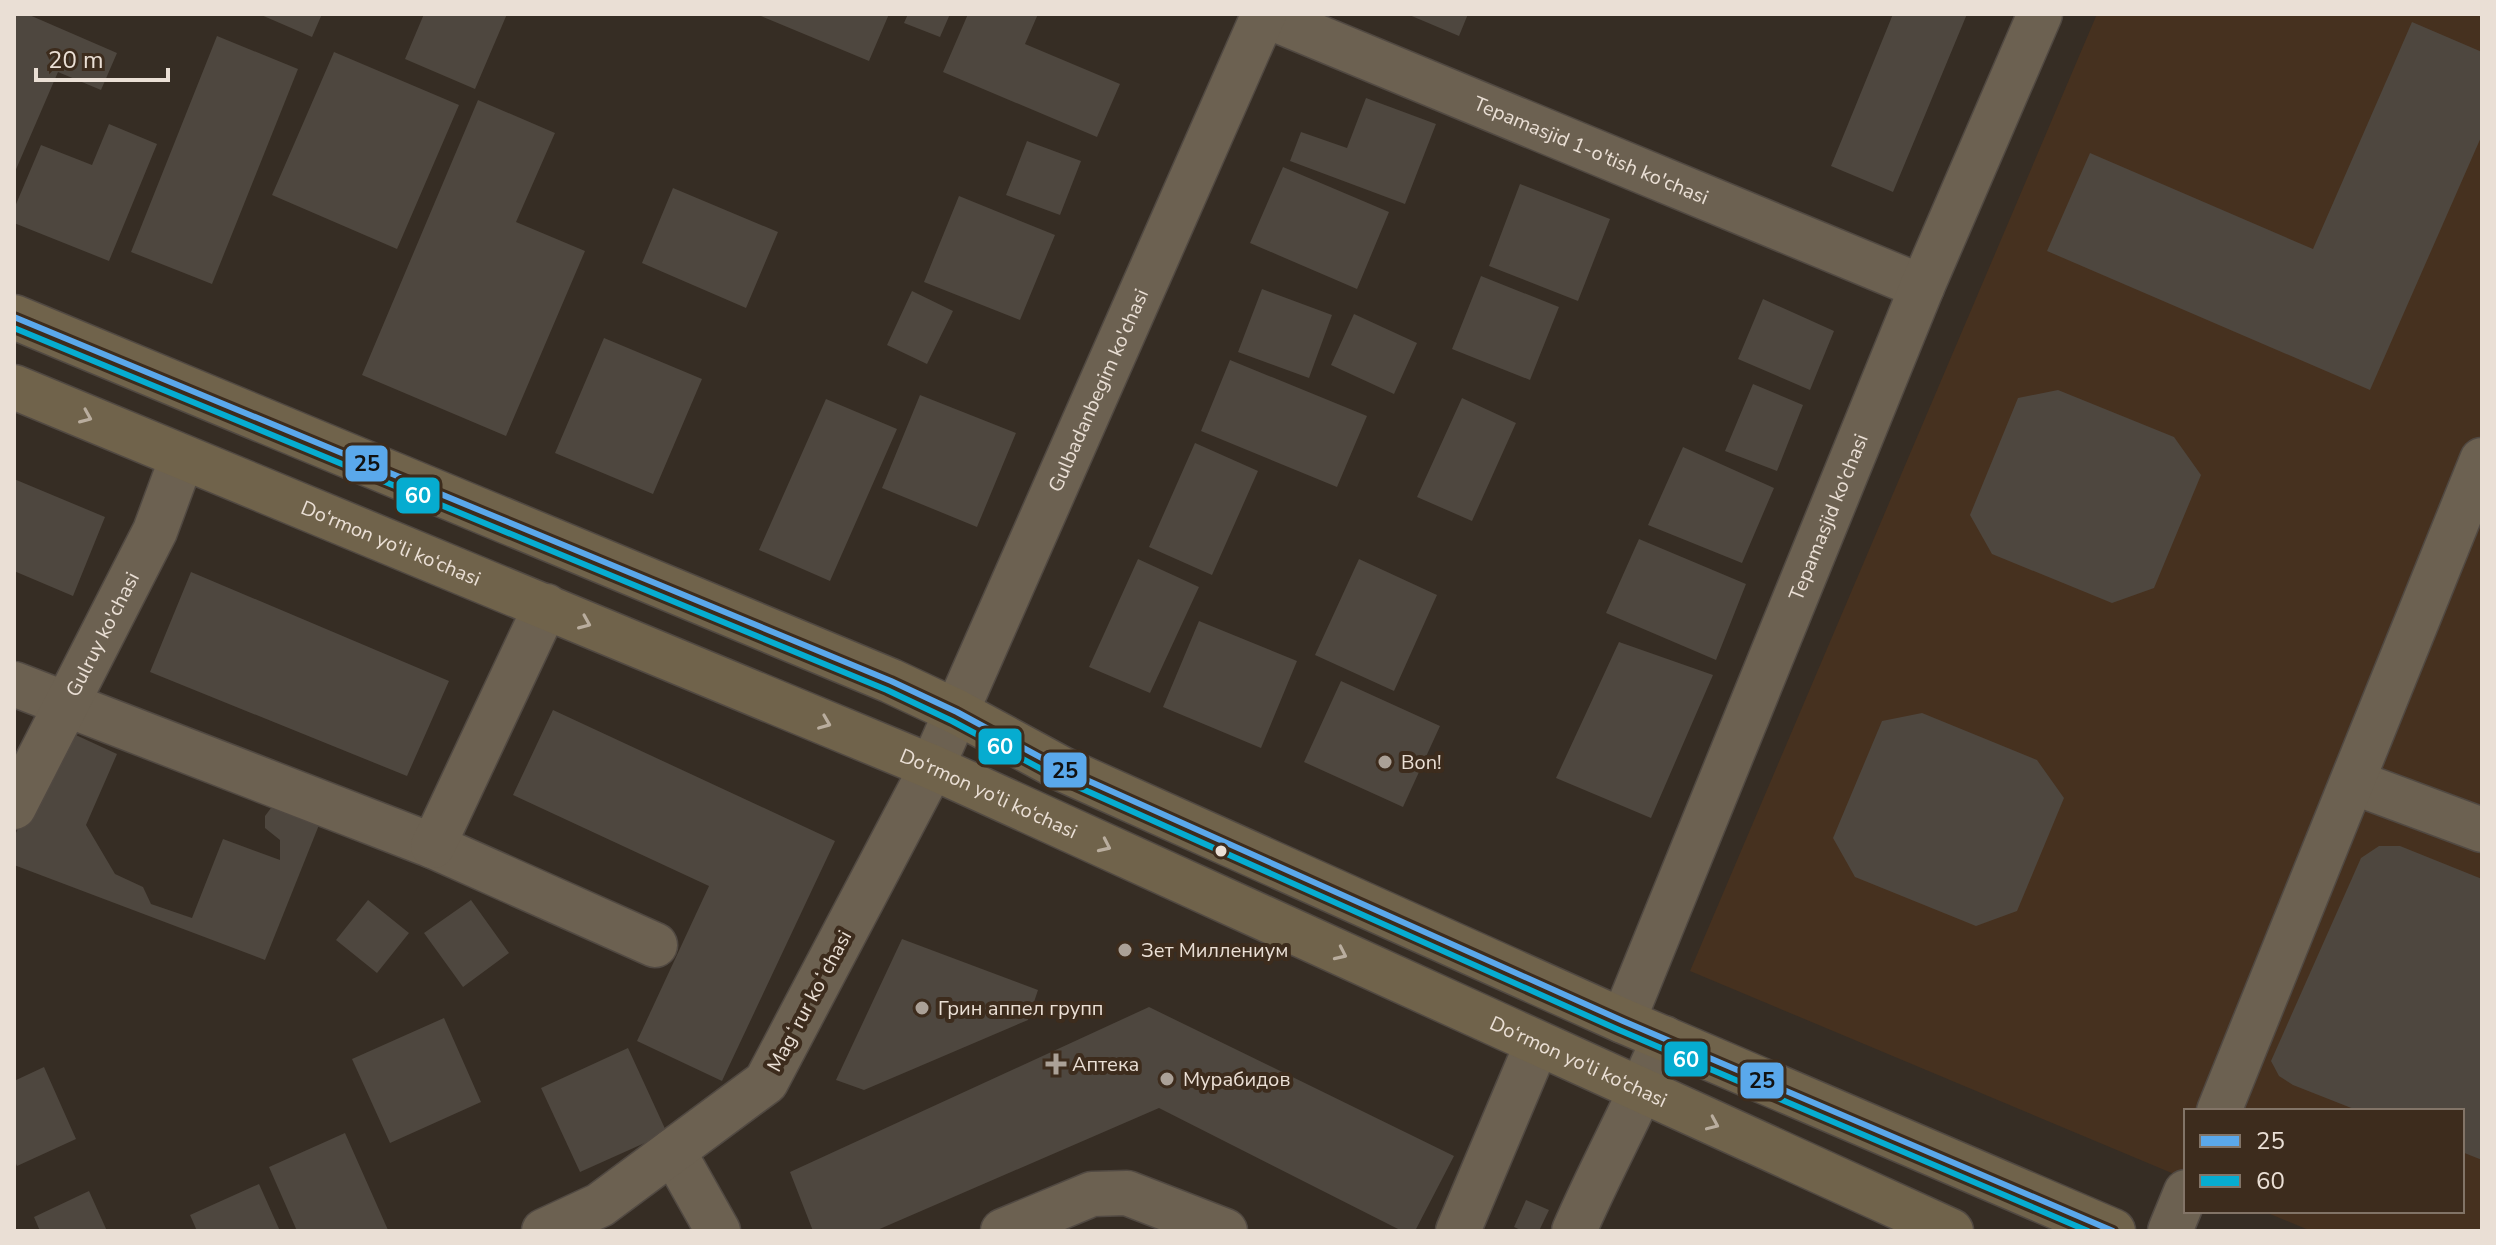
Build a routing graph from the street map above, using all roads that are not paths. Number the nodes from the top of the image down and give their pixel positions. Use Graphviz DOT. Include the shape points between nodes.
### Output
graph roads {
  1 [pos="1263,14"];
  2 [pos="2040,14"];
  3 [pos="1922,287"];
  4 [pos="14,317"];
  5 [pos="14,387"];
  6 [pos="182,458"];
  7 [pos="2482,460"];
  8 [pos="546,606"];
  9 [pos="14,684"];
  10 [pos="957,712"];
  11 [pos="932,767"];
  12 [pos="2353,782"];
  13 [pos="14,807"];
  14 [pos="2482,830"];
  15 [pos="433,846"];
  16 [pos="655,945"];
  17 [pos="1623,1021"];
  18 [pos="1664,1038"];
  19 [pos="1537,1044"];
  20 [pos="1642,1091"];
  21 [pos="2220,1109"];
  22 [pos="673,1151"];
  23 [pos="2184,1197"];
  24 [pos="1087,1213"];
  25 [pos="544,1231"];
  26 [pos="718,1231"];
  27 [pos="1003,1231"];
  28 [pos="1225,1231"];
  29 [pos="1458,1231"];
  30 [pos="1574,1231"];
  31 [pos="1951,1231"];
  32 [pos="2113,1231"];
  33 [pos="2170,1231"];
  1 -- 3 [label="street, Tepamasjid 1-o'tish ko'chasi"];
  1 -- 10 [label="street, Gulbadanbegim ko'chasi"];
  2 -- 3 [label="street, Tepamasjid ko'chasi"];
  3 -- 17 [label="street, Tepamasjid ko'chasi"];
  4 -- 10 [label="main road"];
  5 -- 6 [label="main road, Do‘rmon yo‘li ko‘chasi, one-way"];
  6 -- 8 [label="main road, Do‘rmon yo‘li ko‘chasi"];
  6 -- 13 [label="street, Gulruy ko'chasi" via="155,531"];
  7 -- 12 [label="street"];
  8 -- 11 [label="main road, Do‘rmon yo‘li ko‘chasi, one-way"];
  8 -- 15 [label="street"];
  9 -- 15 [label="street"];
  10 -- 11 [label="street, Gulbadanbegim ko'chasi"];
  10 -- 17 [label="main road" via="1062,769"];
  11 -- 19 [label="main road, Do‘rmon yo‘li ko‘chasi, one-way"];
  11 -- 22 [label="street, Magʻrur koʻchasi" via="766,1082"];
  12 -- 14 [label="street"];
  12 -- 21 [label="street"];
  15 -- 16 [label="street"];
  17 -- 18 [label="main road"];
  18 -- 20 [label="street"];
  18 -- 32 [label="main road"];
  19 -- 20 [label="main road, Do‘rmon yo‘li ko‘chasi"];
  19 -- 29 [label="street"];
  20 -- 30 [label="street"];
  20 -- 31 [label="main road, Do‘rmon yo‘li ko‘chasi, one-way"];
  22 -- 25 [label="street, Magʻrur koʻchasi" via="600,1205"];
  22 -- 26 [label="street"];
  23 -- 33 [label="street"];
  24 -- 27 [label="street"];
  24 -- 28 [label="street" via="1127,1193"];
}
